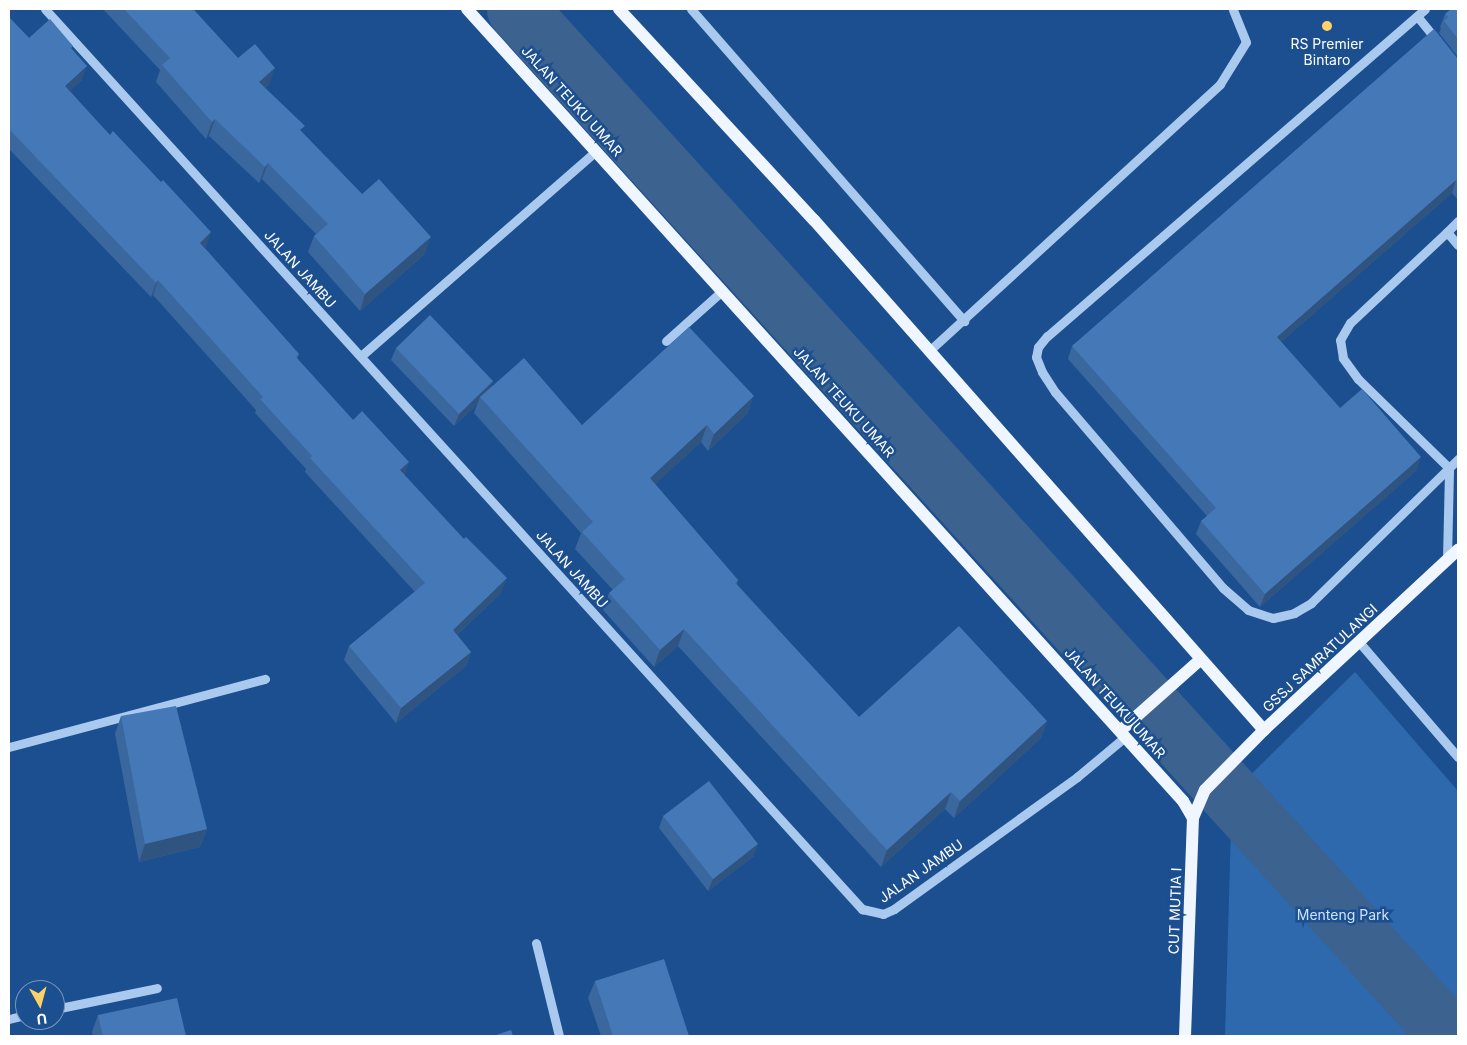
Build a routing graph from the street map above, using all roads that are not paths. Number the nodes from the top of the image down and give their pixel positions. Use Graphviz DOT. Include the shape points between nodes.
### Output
graph roads {
  1 [pos="45,9"];
  2 [pos="468,9"];
  3 [pos="618,9"];
  4 [pos="691,9"];
  5 [pos="1233,9"];
  6 [pos="1425,9"];
  7 [pos="1418,16"];
  8 [pos="1447,53"];
  9 [pos="596,151"];
  10 [pos="1458,221"];
  11 [pos="1447,232"];
  12 [pos="1458,245"];
  13 [pos="723,290"];
  14 [pos="964,320"];
  15 [pos="666,341"];
  16 [pos="929,351"];
  17 [pos="360,356"];
  18 [pos="1458,459"];
  19 [pos="1449,468"];
  20 [pos="1458,550"];
  21 [pos="1447,559"];
  22 [pos="1359,642"];
  23 [pos="1201,659"];
  24 [pos="265,679"];
  25 [pos="1264,730"];
  26 [pos="1123,734"];
  27 [pos="9,747"];
  28 [pos="1458,757"];
  29 [pos="1205,790"];
  30 [pos="1193,818"];
  31 [pos="536,943"];
  32 [pos="157,988"];
  33 [pos="65,1007"];
  34 [pos="559,1036"];
  35 [pos="1184,1036"];
  1 -- 17 [label="street, JALAN JAMBU"];
  2 -- 9 [label="main road, JALAN TEUKU UMAR"];
  3 -- 16 [label="main road"];
  4 -- 14 [label="street"];
  5 -- 14 [label="street" via="1246,42 1220,84"];
  6 -- 7 [label="street"];
  7 -- 8 [label="street"];
  7 -- 19 [label="street" via="1047,336 1038,347 1036,357 1055,392 1222,588 1248,610 1272,618 1294,613 1311,603"];
  9 -- 13 [label="main road, JALAN TEUKU UMAR"];
  9 -- 17 [label="street"];
  10 -- 11 [label="street"];
  11 -- 12 [label="street"];
  11 -- 19 [label="street" via="1350,323 1340,340 1343,358 1358,379"];
  13 -- 15 [label="street"];
  13 -- 26 [label="main road, JALAN TEUKU UMAR"];
  14 -- 16 [label="street"];
  16 -- 23 [label="main road"];
  17 -- 26 [label="street, JALAN JAMBU" via="869,913 882,914 894,909 1077,777"];
  18 -- 19 [label="street"];
  19 -- 21 [label="street"];
  20 -- 21 [label="main road, GSSJ SAMRATULANGI"];
  21 -- 22 [label="main road, GSSJ SAMRATULANGI"];
  22 -- 25 [label="main road, GSSJ SAMRATULANGI"];
  22 -- 28 [label="street"];
  23 -- 25 [label="main road"];
  23 -- 26 [label="main road" via="1143,711"];
  24 -- 27 [label="street"];
  25 -- 29 [label="main road, GSSJ SAMRATULANGI"];
  26 -- 30 [label="main road, JALAN TEUKU UMAR" via="1183,801"];
  29 -- 30 [label="main road, CUT MUTIA I"];
  30 -- 35 [label="main road, CUT MUTIA I"];
  31 -- 34 [label="street"];
  32 -- 33 [label="street"];
}
